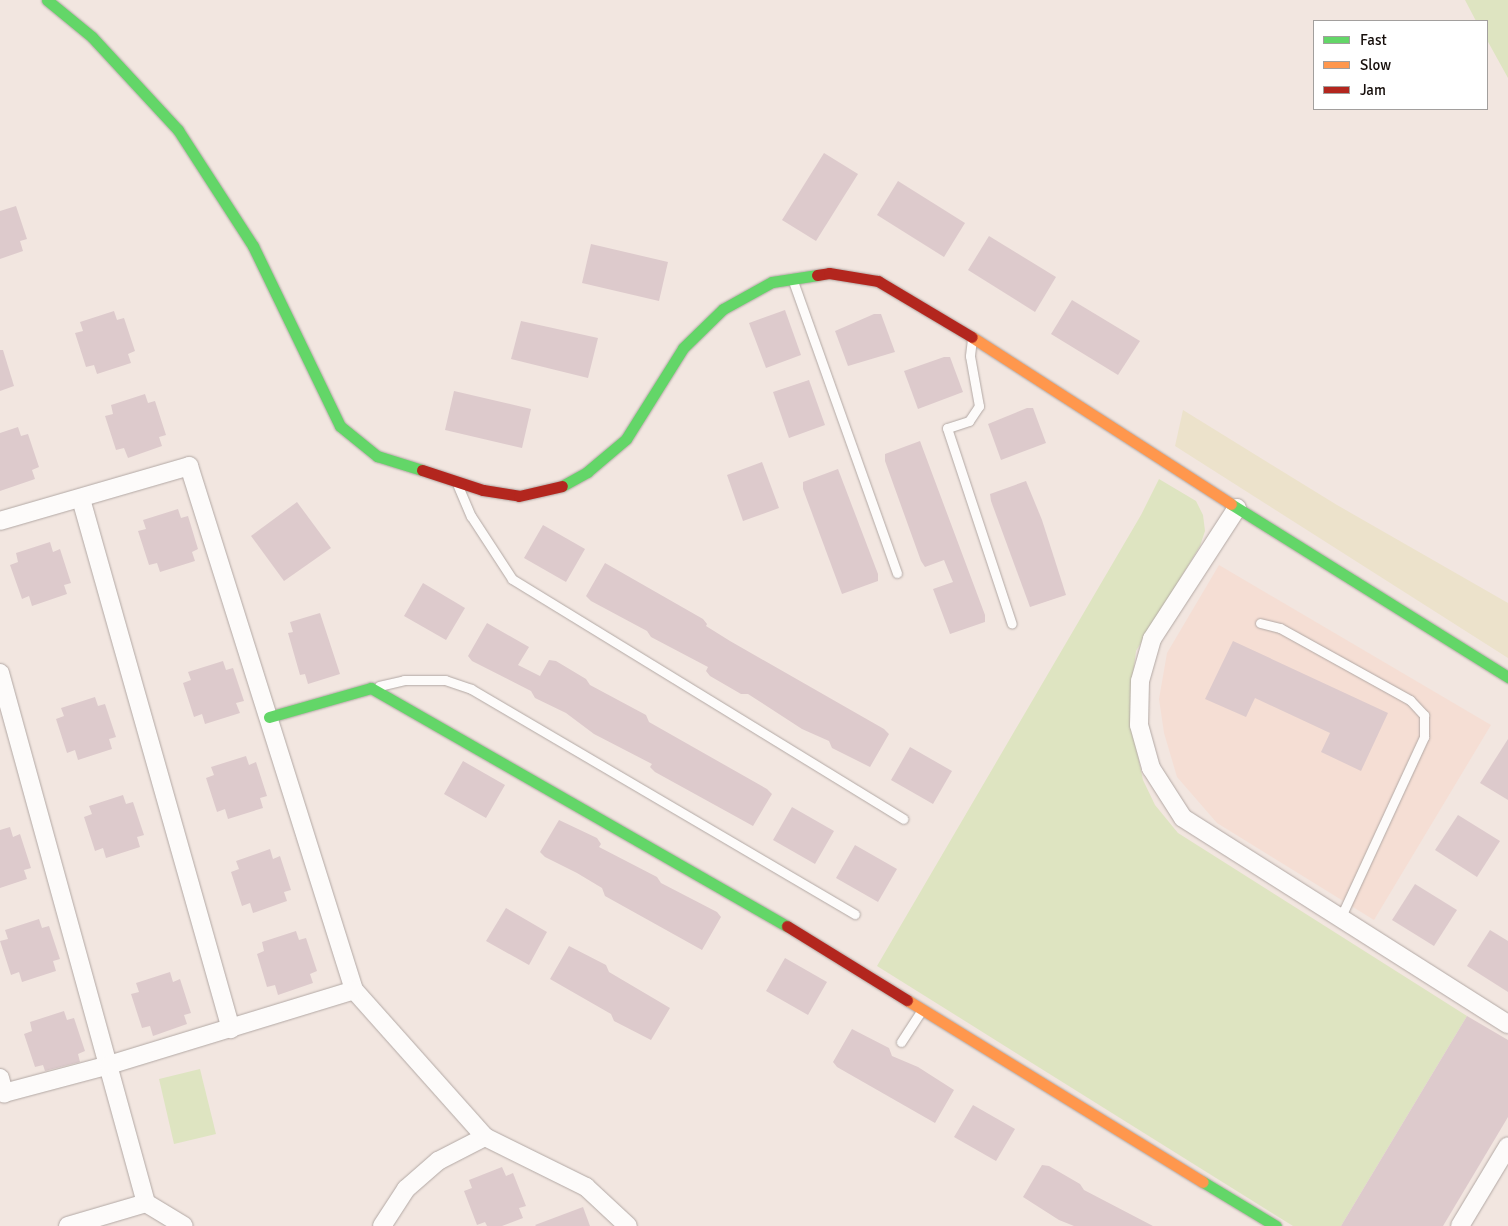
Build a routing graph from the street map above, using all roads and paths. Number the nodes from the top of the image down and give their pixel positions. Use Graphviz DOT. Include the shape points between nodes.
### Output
graph roads {
  1 [pos="47,0"];
  2 [pos="792,279"];
  3 [pos="972,338"];
  4 [pos="456,482"];
  5 [pos="81,499"];
  6 [pos="1237,508"];
  7 [pos="0,521"];
  8 [pos="897,573"];
  9 [pos="1260,623"];
  10 [pos="1012,624"];
  11 [pos="0,673"];
  12 [pos="1508,677"];
  13 [pos="371,688"];
  14 [pos="269,717"];
  15 [pos="903,819"];
  16 [pos="854,914"];
  17 [pos="1340,919"];
  18 [pos="354,990"];
  19 [pos="923,1009"];
  20 [pos="1508,1024"];
  21 [pos="231,1029"];
  22 [pos="901,1042"];
  23 [pos="110,1065"];
  24 [pos="0,1078"];
  25 [pos="485,1137"];
  26 [pos="1508,1146"];
  27 [pos="146,1203"];
  28 [pos="68,1226"];
  29 [pos="184,1226"];
  30 [pos="382,1226"];
  31 [pos="628,1226"];
  32 [pos="1276,1226"];
  33 [pos="1460,1226"];
  1 -- 4 [label="street" via="92,36 178,130 253,246 340,426 377,456"];
  2 -- 3 [label="street" via="829,273 878,281"];
  2 -- 4 [label="street" via="772,282 723,309 683,348 626,439 588,472 555,490 519,496"];
  2 -- 8 [label="lane"];
  3 -- 6 [label="street"];
  3 -- 10 [label="lane" via="970,356 980,395 979,406 969,420 947,428"];
  4 -- 15 [label="lane" via="471,516 512,578"];
  5 -- 7 [label="street"];
  5 -- 14 [label="street" via="189,466"];
  5 -- 21 [label="street"];
  6 -- 12 [label="street"];
  6 -- 17 [label="street" via="1152,639 1140,681 1139,725 1151,768 1183,818"];
  9 -- 17 [label="lane" via="1280,628 1410,700 1424,715 1424,737"];
  11 -- 23 [label="street"];
  13 -- 14 [label="street"];
  13 -- 16 [label="lane" via="404,680 445,680 471,689"];
  13 -- 19 [label="street" via="782,923"];
  14 -- 18 [label="street"];
  17 -- 20 [label="street"];
  18 -- 21 [label="street"];
  18 -- 25 [label="street"];
  19 -- 22 [label="lane"];
  19 -- 32 [label="street"];
  21 -- 23 [label="street"];
  23 -- 24 [label="street" via="4,1092"];
  23 -- 27 [label="street"];
  25 -- 30 [label="street" via="438,1161 406,1189"];
  25 -- 31 [label="street" via="586,1187"];
  26 -- 33 [label="street"];
  27 -- 28 [label="street"];
  27 -- 29 [label="street"];
}
